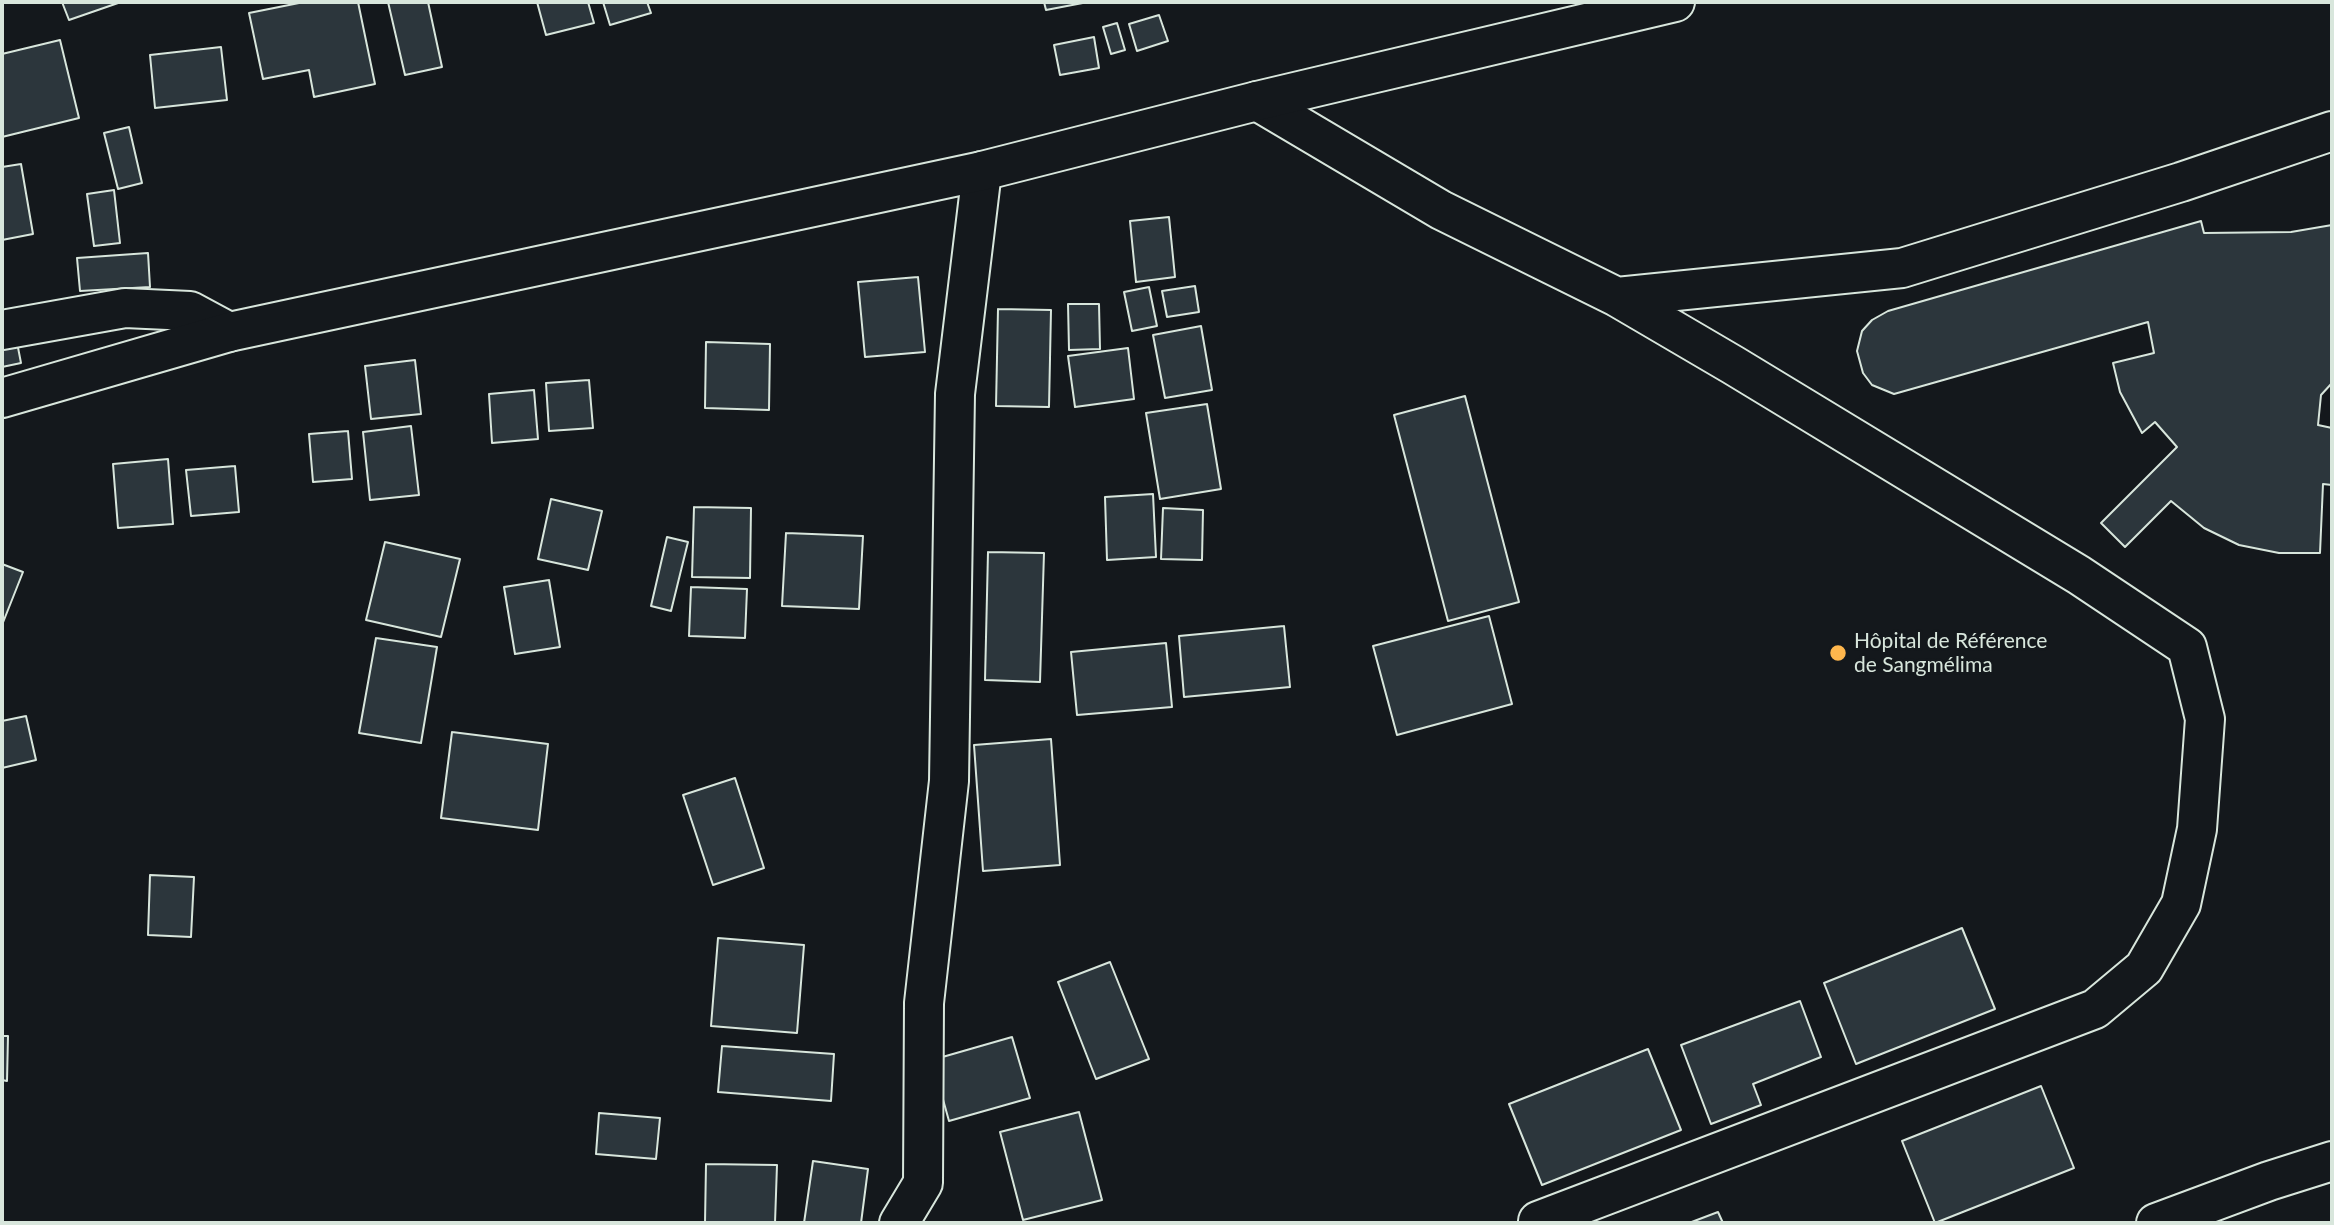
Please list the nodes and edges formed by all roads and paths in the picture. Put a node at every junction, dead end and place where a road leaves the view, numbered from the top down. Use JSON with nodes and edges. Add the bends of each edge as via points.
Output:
{"nodes":[{"id":1,"x":1675,"y":2,"type":"edge"},
{"id":2,"x":1257,"y":101,"type":"junction"},
{"id":3,"x":2332,"y":131,"type":"edge"},
{"id":4,"x":982,"y":171,"type":"junction"},
{"id":5,"x":1617,"y":298,"type":"junction"},
{"id":6,"x":2,"y":330,"type":"edge"},
{"id":7,"x":229,"y":332,"type":"junction"},
{"id":8,"x":2,"y":398,"type":"edge"},
{"id":9,"x":2332,"y":1161,"type":"edge"},
{"id":10,"x":1538,"y":1221,"type":"dead end"},
{"id":11,"x":899,"y":1223,"type":"edge"},
{"id":12,"x":2158,"y":1223,"type":"edge"}],
"edges":[{"from":1,"to":2,"type":"main road"},
{"from":2,"to":4,"type":"main road"},
{"from":2,"to":5,"type":"main road","via":[[1441,210]]},
{"from":3,"to":5,"type":"main road","via":[[1902,268]]},
{"from":4,"to":7,"type":"main road"},
{"from":4,"to":11,"type":"main road","via":[[955,394],[948,781],[924,1003],[923,1183]]},
{"from":5,"to":10,"type":"main road","via":[[1936,487],[2188,647],[2205,719],[2197,829],[2181,904],[2144,968],[2095,1009]]},
{"from":6,"to":7,"type":"main road","via":[[125,308],[190,311]]},
{"from":7,"to":8,"type":"main road"},
{"from":9,"to":12,"type":"main road"}]}
